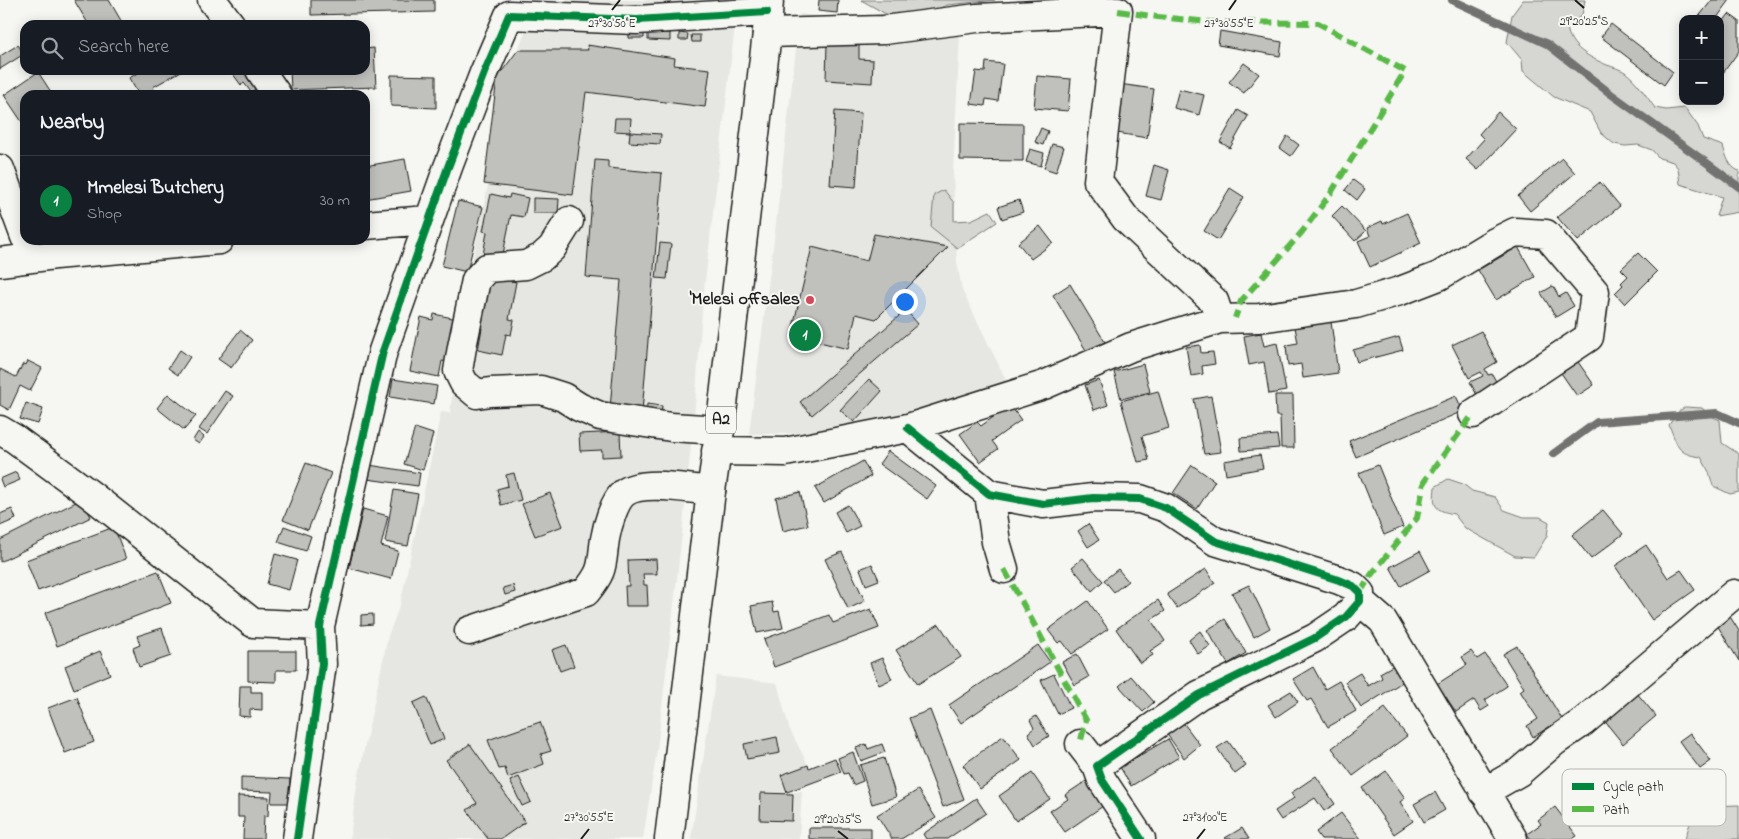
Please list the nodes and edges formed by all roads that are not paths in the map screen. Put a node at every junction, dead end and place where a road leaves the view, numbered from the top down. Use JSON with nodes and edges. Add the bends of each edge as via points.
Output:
{"nodes":[{"id":1,"x":212,"y":0,"type":"edge"},
{"id":2,"x":510,"y":8,"type":"edge"},
{"id":3,"x":768,"y":15,"type":"edge"},
{"id":4,"x":227,"y":20,"type":"edge"},
{"id":5,"x":263,"y":75,"type":"edge"},
{"id":6,"x":274,"y":90,"type":"edge"},
{"id":7,"x":0,"y":169,"type":"edge"},
{"id":8,"x":428,"y":220,"type":"junction"},
{"id":9,"x":569,"y":221,"type":"dead end"},
{"id":10,"x":20,"y":223,"type":"edge"},
{"id":11,"x":370,"y":225,"type":"edge"},
{"id":12,"x":28,"y":245,"type":"edge"},
{"id":13,"x":0,"y":262,"type":"edge"},
{"id":14,"x":1220,"y":319,"type":"junction"},
{"id":15,"x":1473,"y":414,"type":"dead end"},
{"id":16,"x":908,"y":428,"type":"junction"},
{"id":17,"x":0,"y":430,"type":"edge"},
{"id":18,"x":718,"y":441,"type":"junction"},
{"id":19,"x":711,"y":491,"type":"junction"},
{"id":20,"x":989,"y":494,"type":"junction"},
{"id":21,"x":1004,"y":569,"type":"dead end"},
{"id":22,"x":1734,"y":594,"type":"dead end"},
{"id":23,"x":1360,"y":601,"type":"junction"},
{"id":24,"x":320,"y":626,"type":"junction"},
{"id":25,"x":469,"y":630,"type":"dead end"},
{"id":26,"x":1080,"y":744,"type":"dead end"},
{"id":27,"x":1097,"y":766,"type":"junction"},
{"id":28,"x":1484,"y":792,"type":"junction"},
{"id":29,"x":297,"y":839,"type":"edge"},
{"id":30,"x":668,"y":839,"type":"edge"},
{"id":31,"x":1141,"y":839,"type":"edge"},
{"id":32,"x":1513,"y":839,"type":"edge"}],
"edges":[{"from":1,"to":4,"type":"street"},
{"from":2,"to":3,"type":"street","via":[[637,20]]},
{"from":2,"to":8,"type":"street"},
{"from":3,"to":14,"type":"street","via":[[884,30],[977,18],[1118,11],[1098,181],[1126,219],[1214,301]]},
{"from":3,"to":18,"type":"street","number":"A2"},
{"from":5,"to":6,"type":"street"},
{"from":7,"to":10,"type":"street"},
{"from":8,"to":11,"type":"street"},
{"from":8,"to":24,"type":"street","via":[[383,351]]},
{"from":9,"to":18,"type":"street","via":[[552,248],[542,257],[526,265],[487,268],[476,280],[458,371],[464,383],[477,394],[542,390],[600,416],[671,427]]},
{"from":12,"to":13,"type":"street"},
{"from":14,"to":15,"type":"street","via":[[1259,318],[1356,304],[1439,276],[1515,232],[1546,234],[1595,292],[1589,337]]},
{"from":14,"to":16,"type":"street","via":[[1131,346],[1044,385]]},
{"from":16,"to":18,"type":"street","via":[[785,452]]},
{"from":16,"to":20,"type":"street"},
{"from":17,"to":24,"type":"street","via":[[92,496],[253,623]]},
{"from":18,"to":19,"type":"street","number":"A2"},
{"from":19,"to":25,"type":"street","via":[[640,486],[624,493],[615,506],[605,538],[598,578],[586,592]]},
{"from":19,"to":30,"type":"street","number":"A2"},
{"from":20,"to":21,"type":"street","via":[[996,542]]},
{"from":20,"to":23,"type":"street","via":[[1043,504],[1093,498],[1140,499],[1166,508],[1215,541],[1353,586],[1360,593]]},
{"from":22,"to":28,"type":"street","via":[[1519,772]]},
{"from":23,"to":27,"type":"street","via":[[1346,618],[1315,638],[1198,696]]},
{"from":23,"to":28,"type":"street","via":[[1383,622]]},
{"from":24,"to":29,"type":"street","via":[[322,664]]},
{"from":26,"to":27,"type":"street"},
{"from":27,"to":31,"type":"street","via":[[1102,780]]},
{"from":28,"to":32,"type":"street"}]}
